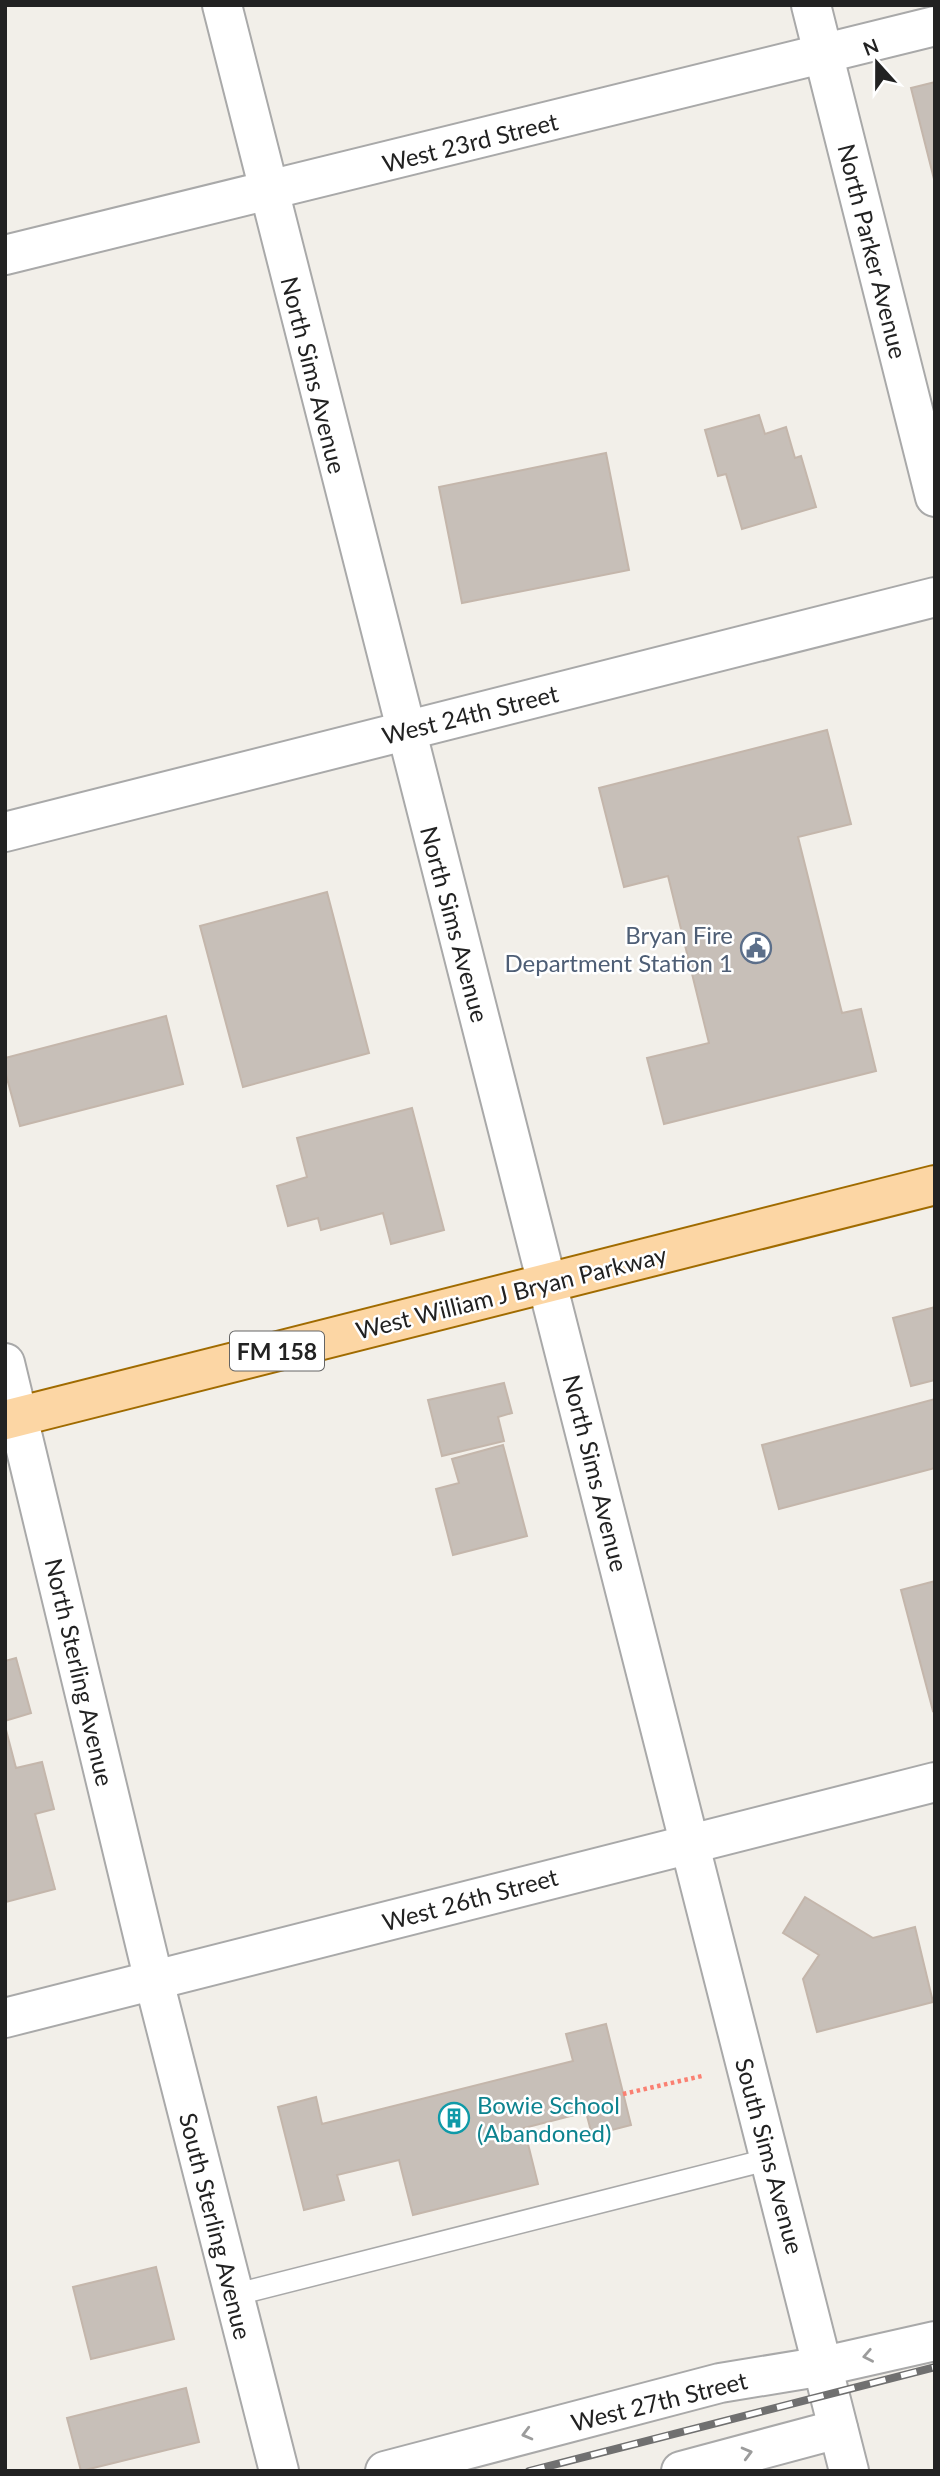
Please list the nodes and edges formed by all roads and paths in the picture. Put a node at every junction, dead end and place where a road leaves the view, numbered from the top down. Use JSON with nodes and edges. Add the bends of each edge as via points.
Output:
{"nodes":[{"id":1,"x":222,"y":5,"type":"edge"},
{"id":2,"x":811,"y":5,"type":"edge"},
{"id":3,"x":935,"y":26,"type":"edge"},
{"id":4,"x":823,"y":53,"type":"junction"},
{"id":5,"x":268,"y":193,"type":"junction"},
{"id":6,"x":5,"y":256,"type":"edge"},
{"id":7,"x":935,"y":497,"type":"edge"},
{"id":8,"x":935,"y":597,"type":"edge"},
{"id":9,"x":404,"y":731,"type":"junction"},
{"id":10,"x":5,"y":832,"type":"edge"},
{"id":11,"x":935,"y":1185,"type":"edge"},
{"id":12,"x":549,"y":1282,"type":"junction"},
{"id":13,"x":5,"y":1363,"type":"edge"},
{"id":14,"x":12,"y":1418,"type":"edge"},
{"id":15,"x":935,"y":1782,"type":"edge"},
{"id":16,"x":688,"y":1843,"type":"junction"},
{"id":17,"x":154,"y":1981,"type":"junction"},
{"id":18,"x":5,"y":2018,"type":"edge"},
{"id":19,"x":702,"y":2077,"type":"dead end"},
{"id":20,"x":623,"y":2094,"type":"dead end"},
{"id":21,"x":770,"y":2159,"type":"junction"},
{"id":22,"x":234,"y":2295,"type":"junction"},
{"id":23,"x":935,"y":2341,"type":"edge"},
{"id":24,"x":824,"y":2366,"type":"junction"},
{"id":25,"x":838,"y":2429,"type":"junction"},
{"id":26,"x":279,"y":2471,"type":"edge"},
{"id":27,"x":385,"y":2471,"type":"edge"},
{"id":28,"x":681,"y":2471,"type":"edge"},
{"id":29,"x":849,"y":2471,"type":"edge"}],
"edges":[{"from":1,"to":5,"type":"street","name":"North Sims Avenue"},
{"from":2,"to":4,"type":"street","name":"North Parker Avenue"},
{"from":3,"to":4,"type":"street","name":"West 23rd Street"},
{"from":4,"to":5,"type":"street","name":"West 23rd Street"},
{"from":4,"to":7,"type":"street","name":"North Parker Avenue"},
{"from":5,"to":6,"type":"street","name":"West 23rd Street"},
{"from":5,"to":9,"type":"street","name":"North Sims Avenue"},
{"from":8,"to":9,"type":"street","name":"West 24th Street"},
{"from":9,"to":10,"type":"street","name":"West 24th Street"},
{"from":9,"to":12,"type":"street","name":"North Sims Avenue"},
{"from":11,"to":12,"type":"main road","name":"West William J Bryan Parkway","number":"FM 158"},
{"from":12,"to":14,"type":"main road","name":"West William J Bryan Parkway","number":"FM 158"},
{"from":12,"to":16,"type":"street","name":"North Sims Avenue"},
{"from":13,"to":14,"type":"street","name":"North Sterling Avenue"},
{"from":14,"to":17,"type":"street","name":"North Sterling Avenue"},
{"from":15,"to":16,"type":"street","name":"West 26th Street"},
{"from":16,"to":17,"type":"street","name":"West 26th Street"},
{"from":16,"to":21,"type":"street","name":"South Sims Avenue"},
{"from":17,"to":18,"type":"street","name":"West 26th Street"},
{"from":17,"to":22,"type":"street","name":"South Sterling Avenue"},
{"from":19,"to":20,"type":"path"},
{"from":21,"to":22,"type":"lane"},
{"from":21,"to":24,"type":"street","name":"South Sims Avenue"},
{"from":22,"to":26,"type":"street","name":"South Sterling Avenue"},
{"from":23,"to":24,"type":"street","name":"West 27th Street","one_way":true},
{"from":24,"to":25,"type":"street","name":"South Sims Avenue"},
{"from":24,"to":27,"type":"street","name":"West 27th Street","one_way":true,"via":[[720,2384]]},
{"from":28,"to":25,"type":"street","one_way":true},
{"from":25,"to":29,"type":"street","name":"South Sims Avenue"}]}
